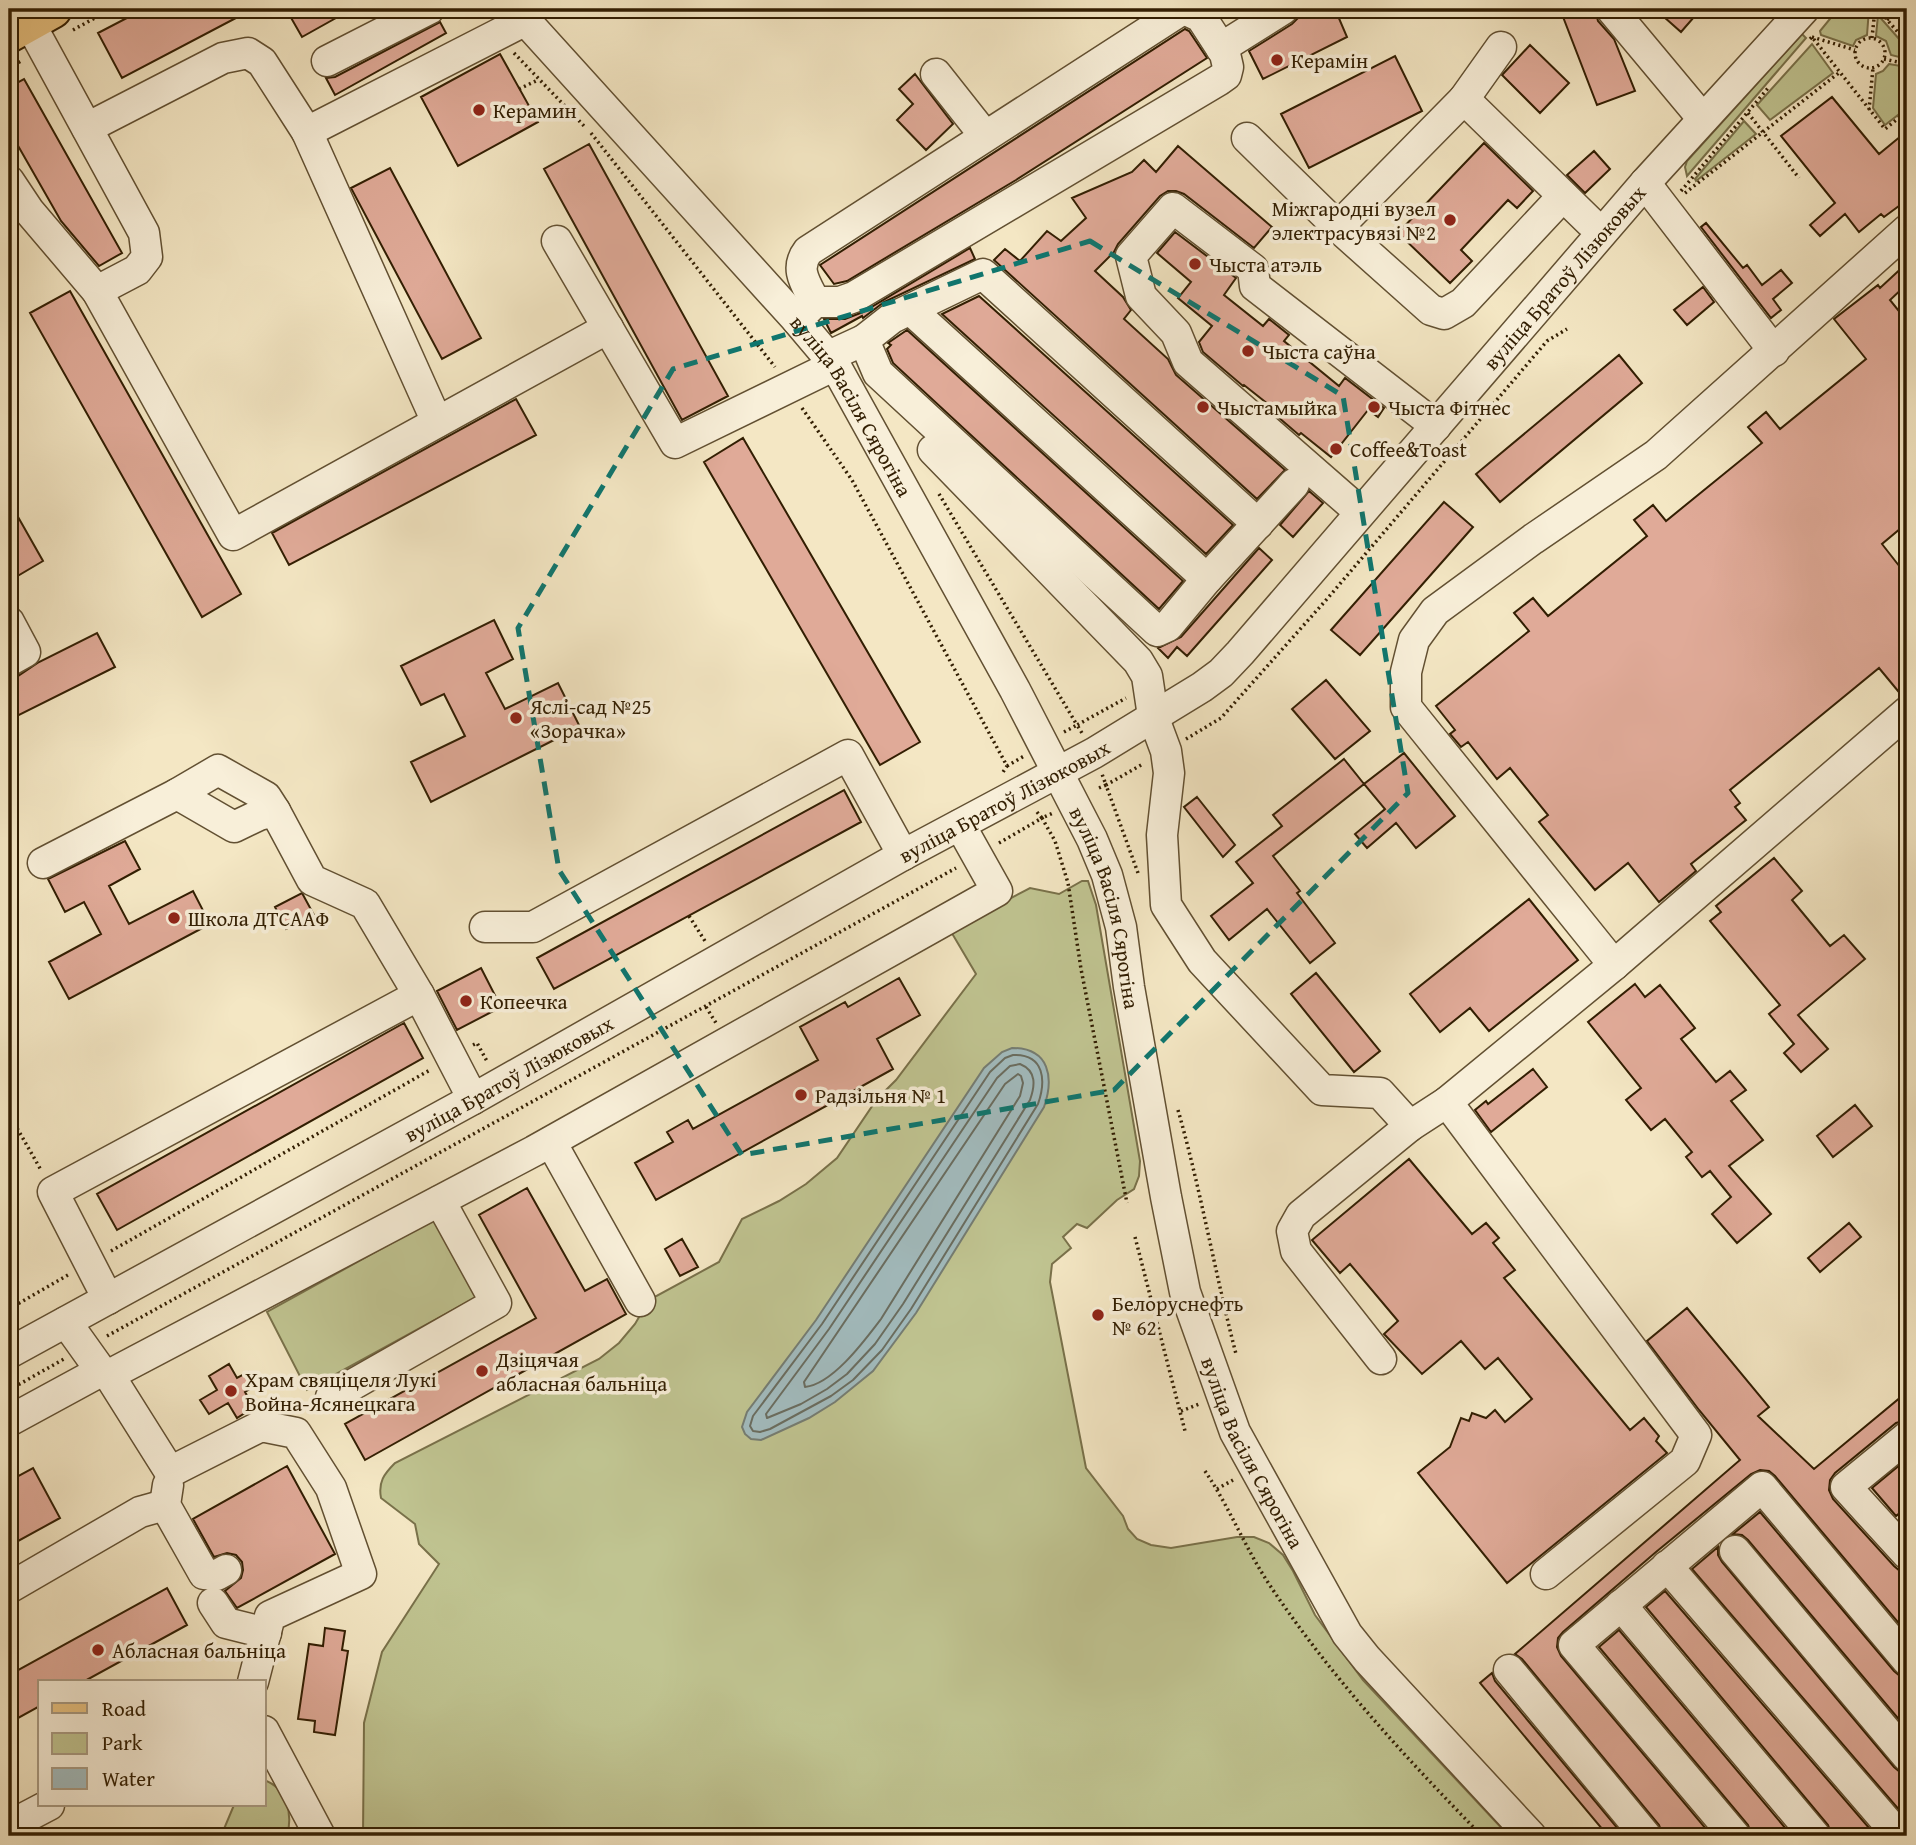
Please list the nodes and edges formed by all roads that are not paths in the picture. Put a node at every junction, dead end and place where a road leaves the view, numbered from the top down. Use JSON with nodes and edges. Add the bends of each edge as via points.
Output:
{"nodes":[{"id":1,"x":429,"y":9,"type":"edge"},
{"id":2,"x":1183,"y":9,"type":"edge"},
{"id":3,"x":1283,"y":9,"type":"edge"},
{"id":4,"x":1614,"y":9,"type":"edge"},
{"id":5,"x":521,"y":15,"type":"edge"},
{"id":6,"x":30,"y":21,"type":"edge"},
{"id":7,"x":1808,"y":23,"type":"edge"},
{"id":8,"x":1500,"y":47,"type":"dead end"},
{"id":9,"x":1221,"y":48,"type":"junction"},
{"id":10,"x":327,"y":61,"type":"dead end"},
{"id":11,"x":936,"y":74,"type":"dead end"},
{"id":12,"x":1464,"y":99,"type":"junction"},
{"id":13,"x":1703,"y":119,"type":"junction"},
{"id":14,"x":87,"y":128,"type":"junction"},
{"id":15,"x":307,"y":132,"type":"junction"},
{"id":16,"x":985,"y":136,"type":"junction"},
{"id":17,"x":1247,"y":138,"type":"dead end"},
{"id":18,"x":9,"y":181,"type":"edge"},
{"id":19,"x":1644,"y":183,"type":"junction"},
{"id":20,"x":1563,"y":196,"type":"junction"},
{"id":21,"x":19,"y":217,"type":"edge"},
{"id":22,"x":1590,"y":222,"type":"dead end"},
{"id":23,"x":1338,"y":227,"type":"junction"},
{"id":24,"x":1907,"y":230,"type":"edge"},
{"id":25,"x":557,"y":240,"type":"dead end"},
{"id":26,"x":97,"y":291,"type":"junction"},
{"id":27,"x":911,"y":310,"type":"junction"},
{"id":28,"x":806,"y":311,"type":"junction"},
{"id":29,"x":608,"y":328,"type":"junction"},
{"id":30,"x":864,"y":340,"type":"junction"},
{"id":31,"x":1774,"y":351,"type":"junction"},
{"id":32,"x":831,"y":361,"type":"junction"},
{"id":33,"x":437,"y":422,"type":"junction"},
{"id":34,"x":1436,"y":426,"type":"junction"},
{"id":35,"x":933,"y":450,"type":"dead end"},
{"id":36,"x":1294,"y":484,"type":"dead end"},
{"id":37,"x":1360,"y":512,"type":"junction"},
{"id":38,"x":1258,"y":524,"type":"junction"},
{"id":39,"x":1207,"y":579,"type":"junction"},
{"id":40,"x":9,"y":622,"type":"edge"},
{"id":41,"x":9,"y":661,"type":"edge"},
{"id":42,"x":1907,"y":712,"type":"edge"},
{"id":43,"x":1153,"y":716,"type":"junction"},
{"id":44,"x":1058,"y":773,"type":"junction"},
{"id":45,"x":177,"y":794,"type":"junction"},
{"id":46,"x":275,"y":811,"type":"junction"},
{"id":47,"x":960,"y":825,"type":"junction"},
{"id":48,"x":903,"y":855,"type":"junction"},
{"id":49,"x":43,"y":863,"type":"dead end"},
{"id":50,"x":485,"y":928,"type":"dead end"},
{"id":51,"x":1614,"y":965,"type":"junction"},
{"id":52,"x":419,"y":995,"type":"junction"},
{"id":53,"x":473,"y":1099,"type":"junction"},
{"id":54,"x":1447,"y":1102,"type":"junction"},
{"id":55,"x":1410,"y":1126,"type":"junction"},
{"id":56,"x":551,"y":1142,"type":"junction"},
{"id":57,"x":440,"y":1201,"type":"junction"},
{"id":58,"x":108,"y":1299,"type":"junction"},
{"id":59,"x":640,"y":1301,"type":"dead end"},
{"id":60,"x":66,"y":1322,"type":"junction"},
{"id":61,"x":9,"y":1353,"type":"edge"},
{"id":62,"x":1381,"y":1359,"type":"dead end"},
{"id":63,"x":98,"y":1365,"type":"junction"},
{"id":64,"x":331,"y":1397,"type":"dead end"},
{"id":65,"x":9,"y":1421,"type":"edge"},
{"id":66,"x":1907,"y":1437,"type":"edge"},
{"id":67,"x":170,"y":1472,"type":"junction"},
{"id":68,"x":165,"y":1505,"type":"junction"},
{"id":69,"x":1903,"y":1541,"type":"edge"},
{"id":70,"x":1735,"y":1551,"type":"dead end"},
{"id":71,"x":1667,"y":1566,"type":"junction"},
{"id":72,"x":226,"y":1570,"type":"dead end"},
{"id":73,"x":1546,"y":1574,"type":"dead end"},
{"id":74,"x":9,"y":1588,"type":"edge"},
{"id":75,"x":213,"y":1602,"type":"dead end"},
{"id":76,"x":1622,"y":1605,"type":"junction"},
{"id":77,"x":266,"y":1633,"type":"junction"},
{"id":78,"x":1907,"y":1660,"type":"edge"},
{"id":79,"x":1509,"y":1670,"type":"dead end"},
{"id":80,"x":254,"y":1680,"type":"edge"},
{"id":81,"x":266,"y":1735,"type":"edge"},
{"id":82,"x":1907,"y":1756,"type":"edge"},
{"id":83,"x":46,"y":1806,"type":"edge"},
{"id":84,"x":9,"y":1826,"type":"edge"},
{"id":85,"x":320,"y":1836,"type":"edge"},
{"id":86,"x":1531,"y":1836,"type":"edge"},
{"id":87,"x":1646,"y":1836,"type":"edge"},
{"id":88,"x":1735,"y":1836,"type":"edge"},
{"id":89,"x":1815,"y":1836,"type":"edge"},
{"id":90,"x":1899,"y":1836,"type":"edge"}],
"edges":[{"from":1,"to":10,"type":"street"},
{"from":2,"to":9,"type":"street","via":[[1201,17]]},
{"from":2,"to":16,"type":"street"},
{"from":3,"to":9,"type":"street"},
{"from":4,"to":13,"type":"street"},
{"from":5,"to":15,"type":"street","via":[[499,35]]},
{"from":5,"to":28,"type":"street","name":"вуліца Васіля Сярогіна"},
{"from":6,"to":14,"type":"street"},
{"from":7,"to":13,"type":"street","name":"вуліца Братоў Лізюковых"},
{"from":8,"to":12,"type":"street"},
{"from":9,"to":28,"type":"street","via":[[1228,67],[1219,80],[854,297]]},
{"from":11,"to":16,"type":"street"},
{"from":12,"to":20,"type":"street"},
{"from":12,"to":23,"type":"street"},
{"from":13,"to":19,"type":"street","name":"вуліца Братоў Лізюковых"},
{"from":14,"to":15,"type":"street","via":[[223,58],[248,53],[262,62]]},
{"from":14,"to":26,"type":"street","via":[[144,233],[147,257],[137,270]]},
{"from":15,"to":33,"type":"street"},
{"from":16,"to":28,"type":"street","via":[[808,251],[800,272]]},
{"from":17,"to":23,"type":"street"},
{"from":18,"to":21,"type":"street"},
{"from":19,"to":31,"type":"street"},
{"from":19,"to":34,"type":"street","name":"вуліца Братоў Лізюковых"},
{"from":20,"to":22,"type":"street"},
{"from":20,"to":23,"type":"street","via":[[1463,303],[1444,314],[1431,310]]},
{"from":21,"to":26,"type":"street"},
{"from":24,"to":31,"type":"street"},
{"from":25,"to":29,"type":"street"},
{"from":26,"to":33,"type":"street","via":[[233,535]]},
{"from":27,"to":30,"type":"street"},
{"from":27,"to":38,"type":"street","via":[[983,274]]},
{"from":27,"to":39,"type":"street"},
{"from":28,"to":32,"type":"street","name":"вуліца Васіля Сярогіна"},
{"from":29,"to":32,"type":"street","via":[[675,443],[789,388]]},
{"from":29,"to":33,"type":"street"},
{"from":30,"to":32,"type":"street"},
{"from":30,"to":39,"type":"street","via":[[878,373],[1157,631],[1168,626]]},
{"from":31,"to":51,"type":"street","via":[[1656,455],[1435,611],[1414,640],[1406,672],[1406,707]]},
{"from":32,"to":44,"type":"street","name":"вуліца Васіля Сярогіна"},
{"from":34,"to":37,"type":"street","name":"вуліца Братоў Лізюковых"},
{"from":34,"to":37,"type":"street","via":[[1255,286],[1252,269],[1173,208],[1131,256],[1141,296],[1176,333],[1188,362]]},
{"from":35,"to":43,"type":"street","via":[[1138,661],[1147,676]]},
{"from":36,"to":38,"type":"street"},
{"from":37,"to":43,"type":"street","name":"вуліца Братоў Лізюковых","via":[[1221,673]]},
{"from":38,"to":39,"type":"street"},
{"from":40,"to":41,"type":"street","via":[[25,652]]},
{"from":42,"to":51,"type":"street"},
{"from":43,"to":44,"type":"street","name":"вуліца Братоў Лізюковых"},
{"from":43,"to":55,"type":"street","via":[[1169,773],[1162,835],[1166,905],[1202,961],[1322,1090],[1380,1093]]},
{"from":44,"to":47,"type":"street","name":"вуліца Братоў Лізюковых"},
{"from":44,"to":86,"type":"street","name":"вуліца Васіля Сярогіна","via":[[1093,839],[1121,927],[1185,1292],[1235,1432],[1347,1634]]},
{"from":45,"to":46,"type":"street","via":[[234,827]]},
{"from":45,"to":46,"type":"street","via":[[218,770],[266,797]]},
{"from":45,"to":49,"type":"street"},
{"from":46,"to":52,"type":"street","via":[[312,880],[365,904]]},
{"from":47,"to":48,"type":"street","name":"вуліца Братоў Лізюковых"},
{"from":47,"to":56,"type":"street","via":[[997,891]]},
{"from":48,"to":50,"type":"street","via":[[848,755],[533,928]]},
{"from":48,"to":53,"type":"street","name":"вуліца Братоў Лізюковых"},
{"from":51,"to":54,"type":"street"},
{"from":52,"to":53,"type":"street"},
{"from":52,"to":58,"type":"street","via":[[53,1192]]},
{"from":53,"to":58,"type":"street","name":"вуліца Братоў Лізюковых"},
{"from":54,"to":55,"type":"street"},
{"from":54,"to":73,"type":"street","via":[[1696,1435],[1685,1461]]},
{"from":55,"to":62,"type":"street","via":[[1301,1215],[1292,1231],[1296,1251]]},
{"from":56,"to":57,"type":"street"},
{"from":56,"to":59,"type":"street"},
{"from":57,"to":63,"type":"street"},
{"from":57,"to":64,"type":"street","via":[[496,1303]]},
{"from":58,"to":60,"type":"street","name":"вуліца Братоў Лізюковых"},
{"from":60,"to":61,"type":"street","name":"вуліца Братоў Лізюковых"},
{"from":60,"to":63,"type":"street"},
{"from":63,"to":65,"type":"street"},
{"from":63,"to":67,"type":"street"},
{"from":66,"to":69,"type":"street","via":[[1846,1487]]},
{"from":67,"to":68,"type":"street"},
{"from":67,"to":77,"type":"street","via":[[261,1426],[296,1433],[331,1488],[361,1574],[270,1616]]},
{"from":68,"to":72,"type":"street","via":[[205,1574]]},
{"from":68,"to":74,"type":"street","via":[[140,1512]]},
{"from":70,"to":82,"type":"street"},
{"from":71,"to":76,"type":"street"},
{"from":71,"to":78,"type":"street","via":[[1762,1487]]},
{"from":71,"to":90,"type":"street"},
{"from":75,"to":77,"type":"street","via":[[226,1623]]},
{"from":76,"to":88,"type":"street","via":[[1574,1645]]},
{"from":76,"to":89,"type":"street"},
{"from":77,"to":80,"type":"street"},
{"from":79,"to":87,"type":"street"},
{"from":81,"to":85,"type":"street"},
{"from":83,"to":84,"type":"street"}]}
